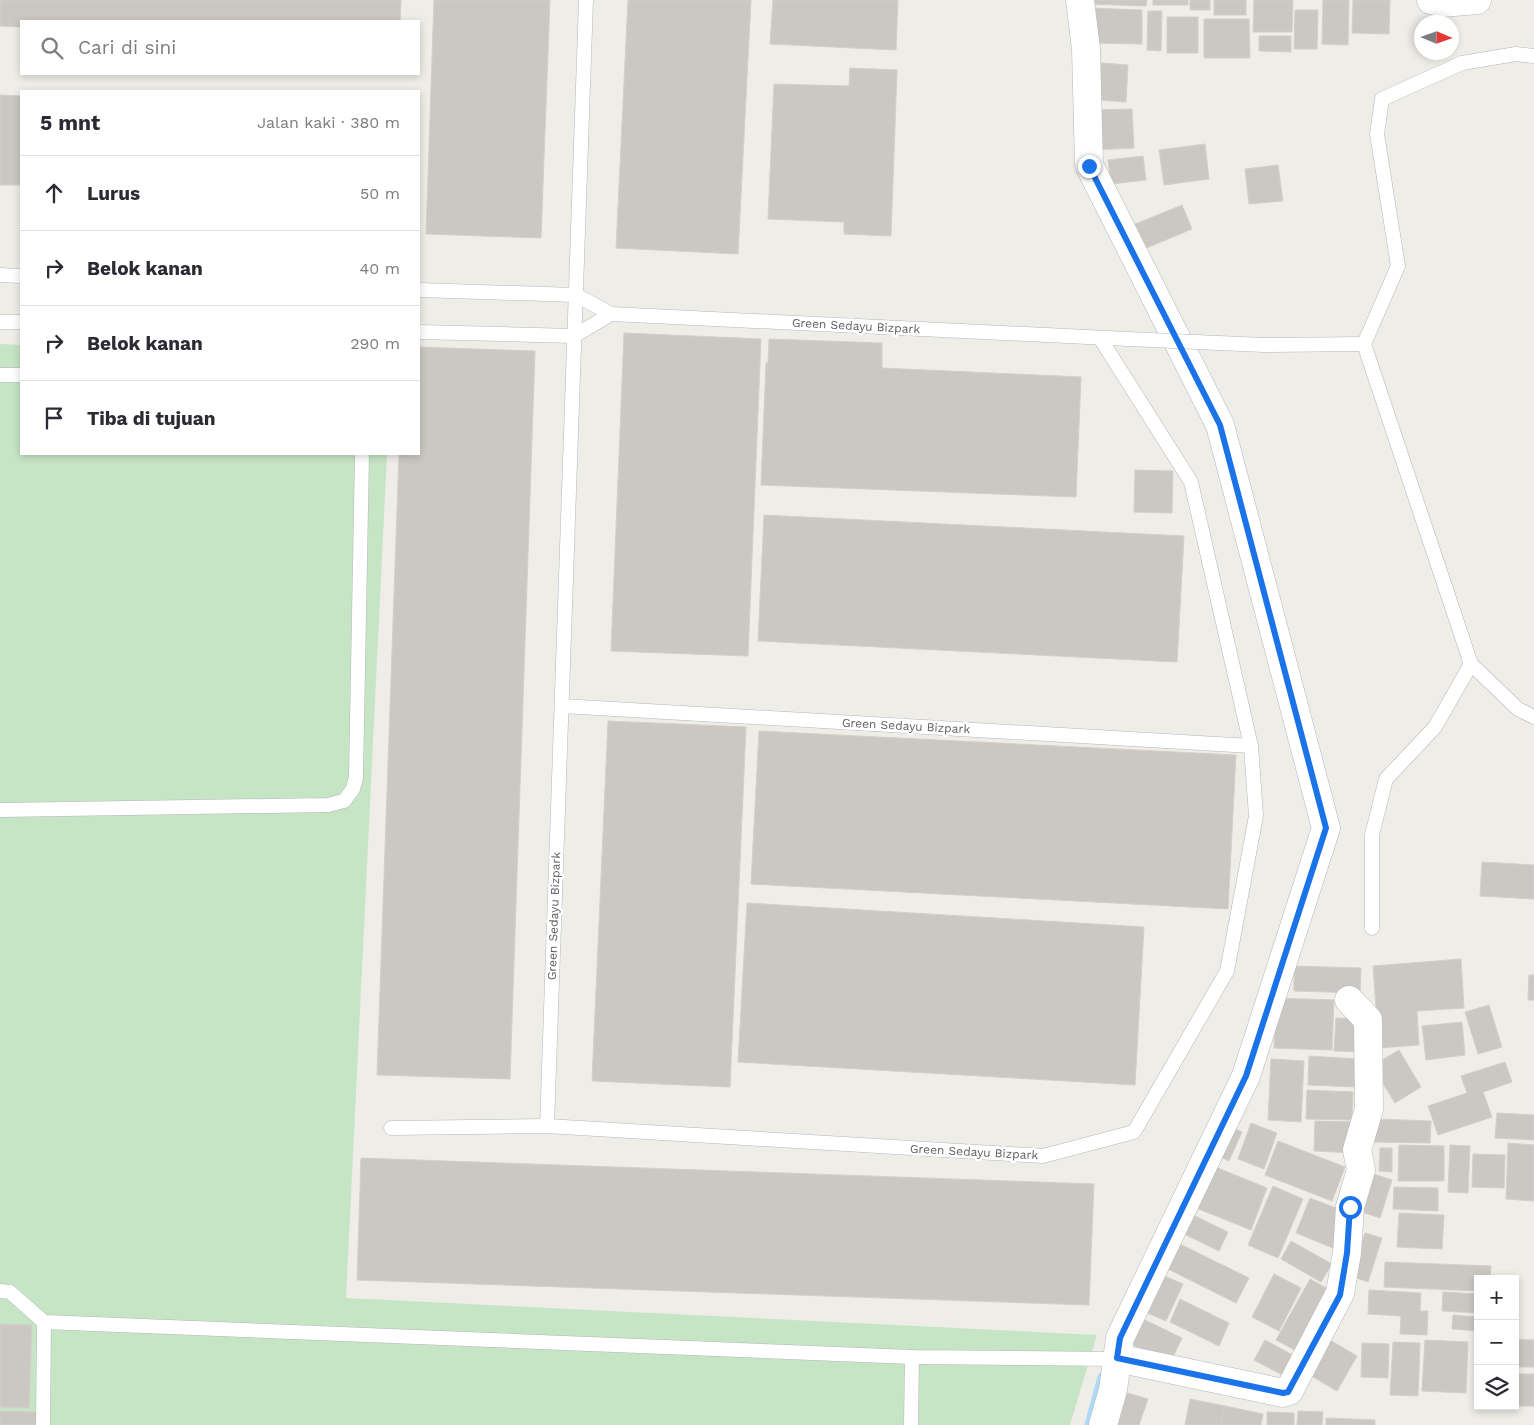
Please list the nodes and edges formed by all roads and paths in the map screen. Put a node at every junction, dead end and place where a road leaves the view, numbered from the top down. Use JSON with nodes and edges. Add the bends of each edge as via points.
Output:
{"nodes":[{"id":1,"x":586,"y":0,"type":"edge"},
{"id":2,"x":1080,"y":0,"type":"edge"},
{"id":3,"x":1431,"y":0,"type":"edge"},
{"id":4,"x":1477,"y":0,"type":"edge"},
{"id":5,"x":1534,"y":56,"type":"edge"},
{"id":6,"x":0,"y":275,"type":"edge"},
{"id":7,"x":20,"y":276,"type":"edge"},
{"id":8,"x":420,"y":290,"type":"edge"},
{"id":9,"x":576,"y":295,"type":"junction"},
{"id":10,"x":611,"y":314,"type":"junction"},
{"id":11,"x":0,"y":322,"type":"edge"},
{"id":12,"x":20,"y":322,"type":"edge"},
{"id":13,"x":420,"y":332,"type":"edge"},
{"id":14,"x":574,"y":336,"type":"junction"},
{"id":15,"x":1100,"y":338,"type":"junction"},
{"id":16,"x":1364,"y":344,"type":"junction"},
{"id":17,"x":0,"y":375,"type":"edge"},
{"id":18,"x":20,"y":375,"type":"edge"},
{"id":19,"x":362,"y":455,"type":"edge"},
{"id":20,"x":1471,"y":664,"type":"junction"},
{"id":21,"x":562,"y":706,"type":"junction"},
{"id":22,"x":1534,"y":717,"type":"edge"},
{"id":23,"x":1251,"y":746,"type":"junction"},
{"id":24,"x":0,"y":810,"type":"edge"},
{"id":25,"x":1372,"y":928,"type":"dead end"},
{"id":26,"x":1349,"y":1000,"type":"dead end"},
{"id":27,"x":547,"y":1126,"type":"junction"},
{"id":28,"x":391,"y":1128,"type":"dead end"},
{"id":29,"x":0,"y":1291,"type":"edge"},
{"id":30,"x":44,"y":1322,"type":"junction"},
{"id":31,"x":912,"y":1357,"type":"junction"},
{"id":32,"x":1115,"y":1359,"type":"junction"},
{"id":33,"x":43,"y":1425,"type":"edge"},
{"id":34,"x":911,"y":1425,"type":"edge"},
{"id":35,"x":1103,"y":1425,"type":"edge"}],
"edges":[{"from":1,"to":9,"type":"lane","name":"Green Sedayu Bizpark"},
{"from":2,"to":32,"type":"street","via":[[1086,49],[1089,166],[1220,425],[1326,828],[1246,1076],[1120,1338]]},
{"from":3,"to":4,"type":"street","via":[[1442,4]]},
{"from":5,"to":16,"type":"lane","via":[[1516,54],[1462,63],[1382,99],[1377,134],[1398,266]]},
{"from":6,"to":7,"type":"lane"},
{"from":8,"to":9,"type":"lane","name":"Green Sedayu Bizpark"},
{"from":9,"to":10,"type":"lane","name":"Green Sedayu Bizpark"},
{"from":9,"to":14,"type":"lane","name":"Green Sedayu Bizpark"},
{"from":10,"to":14,"type":"lane"},
{"from":10,"to":15,"type":"lane","name":"Green Sedayu Bizpark"},
{"from":11,"to":12,"type":"lane"},
{"from":13,"to":14,"type":"lane"},
{"from":14,"to":21,"type":"lane","name":"Green Sedayu Bizpark"},
{"from":15,"to":16,"type":"lane","name":"Green Sedayu Bizpark","bridge":true,"via":[[1264,345]]},
{"from":15,"to":23,"type":"lane","name":"Green Sedayu Bizpark","via":[[1191,482]]},
{"from":16,"to":20,"type":"lane"},
{"from":17,"to":18,"type":"lane"},
{"from":19,"to":24,"type":"lane","via":[[356,776],[353,789],[344,801],[328,805]]},
{"from":20,"to":22,"type":"lane","via":[[1518,709]]},
{"from":20,"to":25,"type":"lane","via":[[1435,727],[1386,779],[1372,835]]},
{"from":21,"to":23,"type":"lane","name":"Green Sedayu Bizpark"},
{"from":21,"to":27,"type":"lane","name":"Green Sedayu Bizpark"},
{"from":23,"to":27,"type":"lane","name":"Green Sedayu Bizpark","via":[[1256,816],[1227,971],[1134,1132],[1043,1156]]},
{"from":26,"to":32,"type":"street","via":[[1368,1020],[1369,1109],[1357,1150],[1361,1170],[1350,1207],[1340,1295],[1289,1391],[1283,1393]]},
{"from":27,"to":28,"type":"lane","name":"Green Sedayu Bizpark"},
{"from":29,"to":30,"type":"lane","via":[[10,1292]]},
{"from":30,"to":31,"type":"lane"},
{"from":30,"to":33,"type":"lane"},
{"from":31,"to":32,"type":"lane"},
{"from":31,"to":34,"type":"lane"},
{"from":32,"to":35,"type":"street","via":[[1113,1390]]}]}
